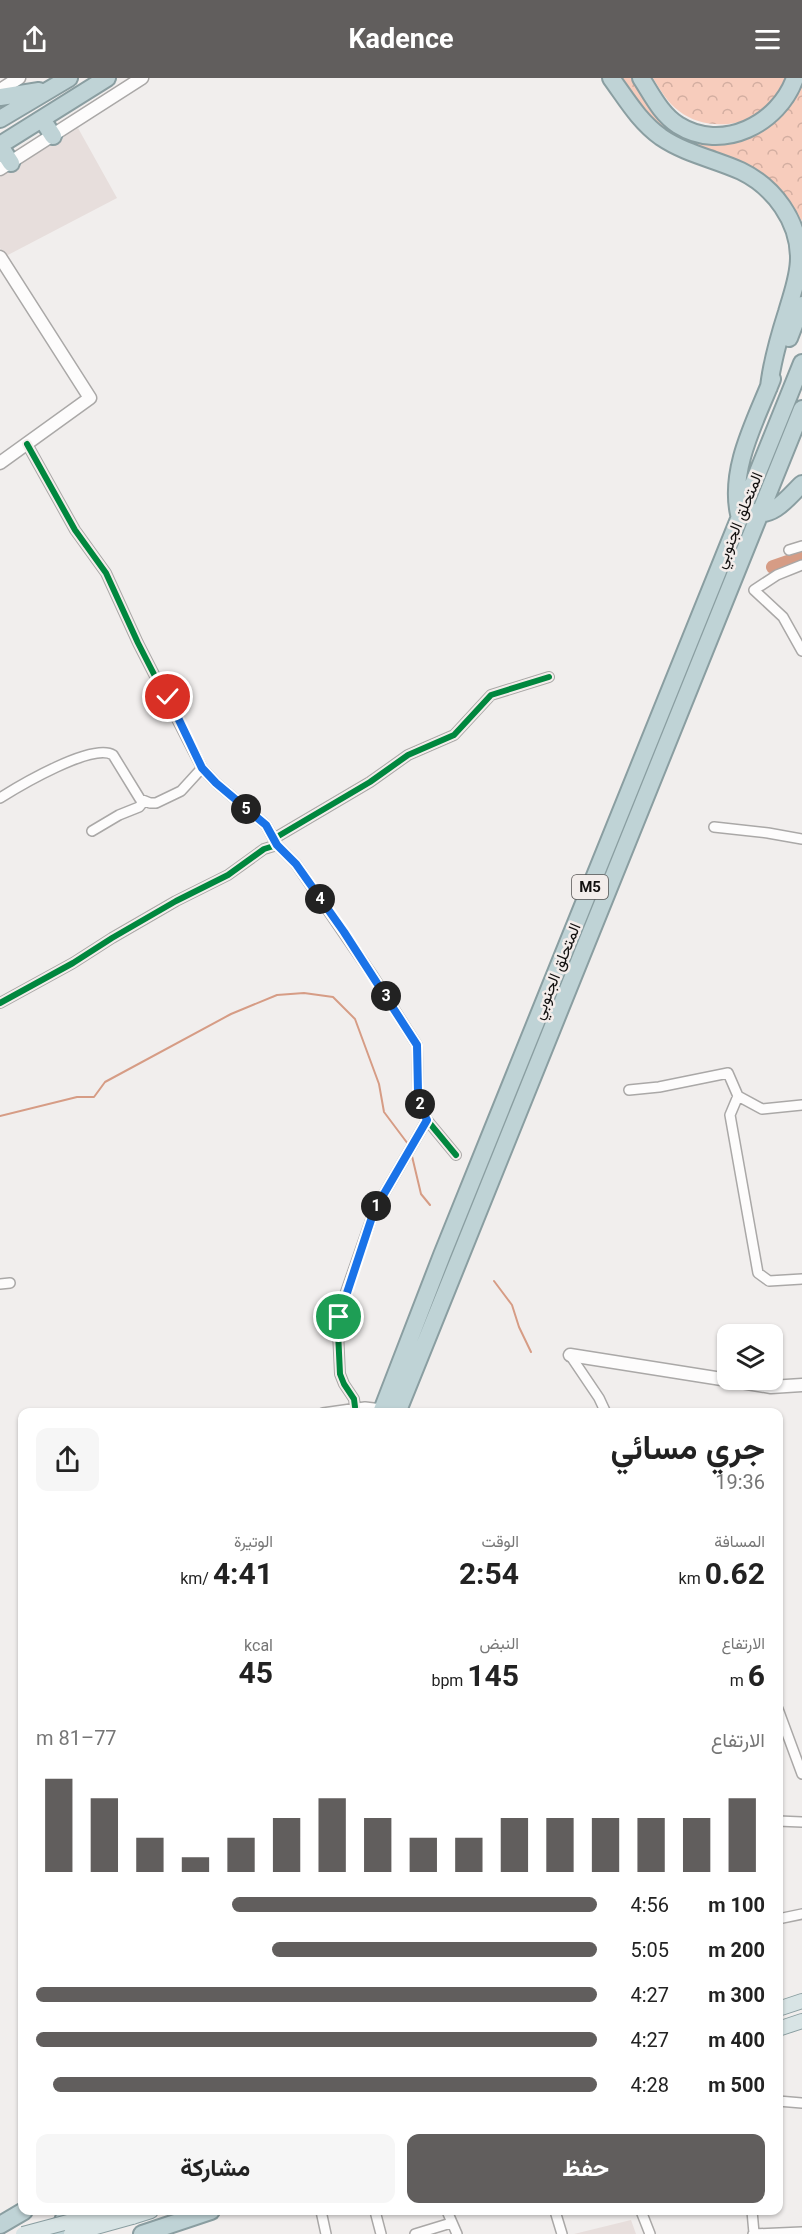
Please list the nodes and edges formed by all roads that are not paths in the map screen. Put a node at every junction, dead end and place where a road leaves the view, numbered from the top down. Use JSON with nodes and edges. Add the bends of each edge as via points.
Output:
{"nodes":[{"id":1,"x":19,"y":78,"type":"edge"},
{"id":2,"x":69,"y":78,"type":"edge"},
{"id":3,"x":107,"y":78,"type":"edge"},
{"id":4,"x":142,"y":78,"type":"edge"},
{"id":5,"x":611,"y":78,"type":"edge"},
{"id":6,"x":641,"y":78,"type":"edge"},
{"id":7,"x":795,"y":78,"type":"edge"},
{"id":8,"x":52,"y":89,"type":"junction"},
{"id":9,"x":0,"y":90,"type":"edge"},
{"id":10,"x":0,"y":97,"type":"edge"},
{"id":11,"x":0,"y":119,"type":"edge"},
{"id":12,"x":42,"y":119,"type":"junction"},
{"id":13,"x":53,"y":136,"type":"junction"},
{"id":14,"x":0,"y":146,"type":"edge"},
{"id":15,"x":5,"y":166,"type":"edge"},
{"id":16,"x":0,"y":257,"type":"edge"},
{"id":17,"x":802,"y":305,"type":"edge"},
{"id":18,"x":802,"y":363,"type":"edge"},
{"id":19,"x":769,"y":387,"type":"junction"},
{"id":20,"x":802,"y":409,"type":"edge"},
{"id":21,"x":27,"y":444,"type":"junction"},
{"id":22,"x":0,"y":463,"type":"edge"},
{"id":23,"x":800,"y":487,"type":"edge"},
{"id":24,"x":741,"y":512,"type":"junction"},
{"id":25,"x":759,"y":514,"type":"junction"},
{"id":26,"x":802,"y":546,"type":"edge"},
{"id":27,"x":789,"y":550,"type":"dead end"},
{"id":28,"x":802,"y":565,"type":"edge"},
{"id":29,"x":802,"y":651,"type":"edge"},
{"id":30,"x":549,"y":677,"type":"dead end"},
{"id":31,"x":202,"y":768,"type":"junction"},
{"id":32,"x":0,"y":798,"type":"edge"},
{"id":33,"x":144,"y":801,"type":"junction"},
{"id":34,"x":714,"y":827,"type":"dead end"},
{"id":35,"x":92,"y":831,"type":"dead end"},
{"id":36,"x":802,"y":839,"type":"edge"},
{"id":37,"x":276,"y":842,"type":"junction"},
{"id":38,"x":0,"y":1003,"type":"edge"},
{"id":39,"x":629,"y":1090,"type":"dead end"},
{"id":40,"x":738,"y":1096,"type":"junction"},
{"id":41,"x":802,"y":1105,"type":"edge"},
{"id":42,"x":427,"y":1120,"type":"junction"},
{"id":43,"x":456,"y":1155,"type":"dead end"},
{"id":44,"x":802,"y":1280,"type":"edge"},
{"id":45,"x":570,"y":1355,"type":"joint"},
{"id":46,"x":717,"y":1378,"type":"edge"},
{"id":47,"x":802,"y":1384,"type":"edge"},
{"id":48,"x":783,"y":1386,"type":"edge"},
{"id":49,"x":355,"y":1407,"type":"junction"},
{"id":50,"x":350,"y":1408,"type":"edge"},
{"id":51,"x":361,"y":1408,"type":"edge"},
{"id":52,"x":388,"y":1408,"type":"edge"},
{"id":53,"x":389,"y":1408,"type":"edge"},
{"id":54,"x":604,"y":1408,"type":"edge"},
{"id":55,"x":783,"y":1723,"type":"edge"},
{"id":56,"x":802,"y":1774,"type":"edge"},
{"id":57,"x":783,"y":1821,"type":"edge"},
{"id":58,"x":802,"y":1822,"type":"edge"},
{"id":59,"x":802,"y":1914,"type":"edge"},
{"id":60,"x":783,"y":1918,"type":"edge"},
{"id":61,"x":802,"y":2001,"type":"edge"},
{"id":62,"x":783,"y":2007,"type":"edge"},
{"id":63,"x":802,"y":2021,"type":"edge"},
{"id":64,"x":783,"y":2027,"type":"edge"},
{"id":65,"x":783,"y":2101,"type":"edge"},
{"id":66,"x":802,"y":2103,"type":"edge"},
{"id":67,"x":18,"y":2214,"type":"edge"},
{"id":68,"x":65,"y":2215,"type":"edge"},
{"id":69,"x":83,"y":2215,"type":"edge"},
{"id":70,"x":94,"y":2215,"type":"edge"},
{"id":71,"x":139,"y":2215,"type":"edge"},
{"id":72,"x":198,"y":2215,"type":"edge"},
{"id":73,"x":322,"y":2215,"type":"edge"},
{"id":74,"x":376,"y":2215,"type":"edge"},
{"id":75,"x":448,"y":2215,"type":"edge"},
{"id":76,"x":556,"y":2215,"type":"edge"},
{"id":77,"x":643,"y":2215,"type":"edge"},
{"id":78,"x":752,"y":2215,"type":"edge"},
{"id":79,"x":451,"y":2223,"type":"junction"},
{"id":80,"x":0,"y":2225,"type":"edge"},
{"id":81,"x":802,"y":2232,"type":"edge"},
{"id":82,"x":23,"y":2234,"type":"edge"},
{"id":83,"x":58,"y":2234,"type":"edge"},
{"id":84,"x":71,"y":2234,"type":"edge"},
{"id":85,"x":76,"y":2234,"type":"edge"},
{"id":86,"x":142,"y":2234,"type":"edge"},
{"id":87,"x":326,"y":2234,"type":"edge"},
{"id":88,"x":381,"y":2234,"type":"edge"},
{"id":89,"x":416,"y":2234,"type":"edge"},
{"id":90,"x":457,"y":2234,"type":"edge"},
{"id":91,"x":562,"y":2234,"type":"edge"},
{"id":92,"x":650,"y":2234,"type":"edge"},
{"id":93,"x":753,"y":2234,"type":"edge"}],
"edges":[{"from":1,"to":9,"type":"street"},
{"from":2,"to":8,"type":"highway"},
{"from":3,"to":12,"type":"highway"},
{"from":4,"to":13,"type":"street"},
{"from":5,"to":19,"type":"highway","via":[[636,114],[654,131],[682,148],[742,171],[777,198],[789,216],[798,243],[799,268]]},
{"from":6,"to":7,"type":"highway","via":[[672,120],[694,132],[716,135],[740,132],[769,117],[789,94]]},
{"from":8,"to":10,"type":"highway"},
{"from":8,"to":11,"type":"highway"},
{"from":12,"to":13,"type":"highway"},
{"from":12,"to":14,"type":"highway"},
{"from":13,"to":15,"type":"street"},
{"from":14,"to":15,"type":"highway"},
{"from":16,"to":21,"type":"street","via":[[90,398]]},
{"from":17,"to":19,"type":"highway"},
{"from":18,"to":24,"type":"highway","name":"المتحلق الجنوبي","number":"M5"},
{"from":19,"to":24,"type":"highway","via":[[739,467],[736,491]]},
{"from":20,"to":25,"type":"highway","name":"المتحلق الجنوبي","number":"M5"},
{"from":21,"to":22,"type":"street"},
{"from":21,"to":31,"type":"street","via":[[75,530],[106,573]]},
{"from":23,"to":25,"type":"highway","via":[[774,509]]},
{"from":24,"to":25,"type":"highway"},
{"from":24,"to":52,"type":"highway","name":"المتحلق الجنوبي","number":"M5","via":[[442,1255]]},
{"from":25,"to":53,"type":"highway","name":"المتحلق الجنوبي","number":"M5"},
{"from":26,"to":27,"type":"street"},
{"from":28,"to":29,"type":"street","via":[[754,590],[783,617]]},
{"from":30,"to":37,"type":"street","via":[[491,695],[454,735],[408,754]]},
{"from":31,"to":33,"type":"street","via":[[181,791],[156,803]]},
{"from":31,"to":37,"type":"street","via":[[266,825]]},
{"from":32,"to":33,"type":"street","via":[[56,767],[105,752],[113,755]]},
{"from":33,"to":35,"type":"street"},
{"from":34,"to":36,"type":"street"},
{"from":37,"to":38,"type":"street","via":[[228,875]]},
{"from":37,"to":42,"type":"street","via":[[344,932],[417,1045],[418,1091]]},
{"from":39,"to":40,"type":"street","via":[[728,1073]]},
{"from":40,"to":41,"type":"street","via":[[762,1109]]},
{"from":40,"to":44,"type":"street","via":[[730,1115],[758,1273],[770,1281]]},
{"from":42,"to":43,"type":"street"},
{"from":42,"to":49,"type":"street","via":[[374,1211],[340,1309],[340,1374]]},
{"from":45,"to":46,"type":"street"},
{"from":45,"to":54,"type":"street"},
{"from":47,"to":48,"type":"street"},
{"from":49,"to":50,"type":"street"},
{"from":49,"to":51,"type":"street"},
{"from":55,"to":56,"type":"street"},
{"from":57,"to":58,"type":"street"},
{"from":59,"to":60,"type":"street"},
{"from":61,"to":62,"type":"main road"},
{"from":63,"to":64,"type":"main road"},
{"from":65,"to":66,"type":"street"},
{"from":67,"to":80,"type":"highway"},
{"from":68,"to":83,"type":"highway"},
{"from":69,"to":85,"type":"highway"},
{"from":70,"to":82,"type":"main road","bridge":true},
{"from":71,"to":84,"type":"main road","bridge":true},
{"from":72,"to":86,"type":"highway"},
{"from":73,"to":87,"type":"street"},
{"from":74,"to":88,"type":"street"},
{"from":75,"to":79,"type":"street"},
{"from":76,"to":91,"type":"street"},
{"from":77,"to":92,"type":"street"},
{"from":78,"to":93,"type":"street"},
{"from":79,"to":89,"type":"street"},
{"from":79,"to":90,"type":"street"},
{"from":81,"to":93,"type":"street"}]}
